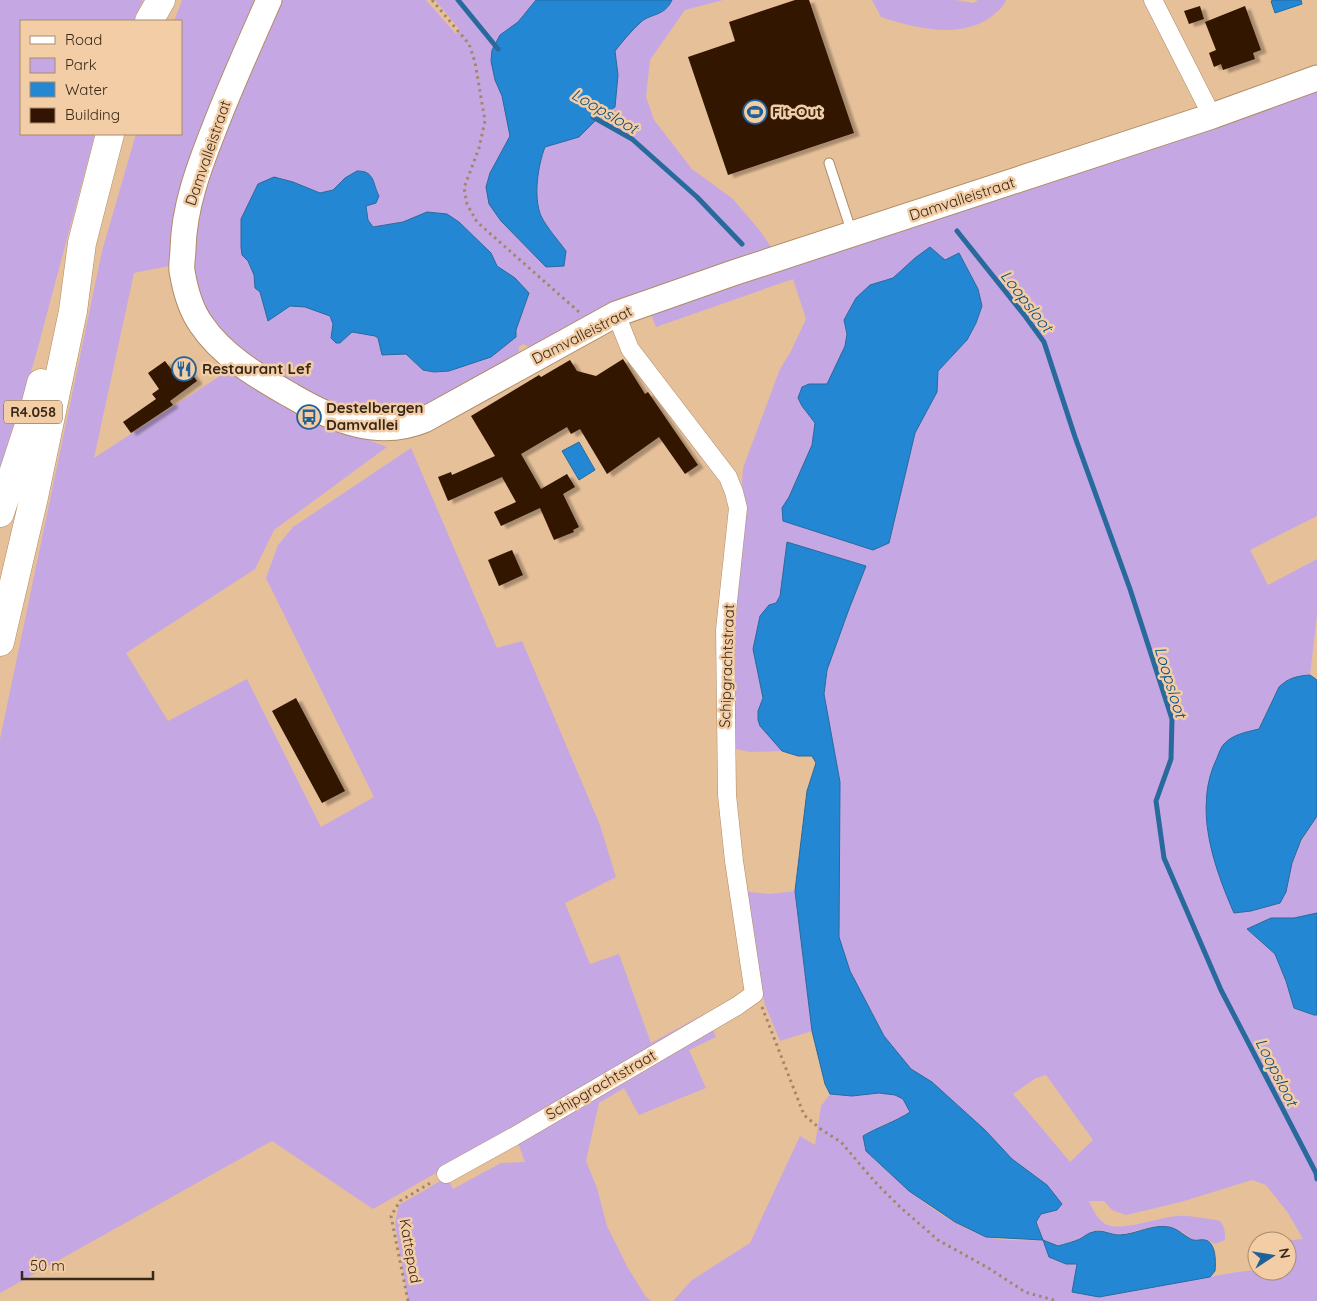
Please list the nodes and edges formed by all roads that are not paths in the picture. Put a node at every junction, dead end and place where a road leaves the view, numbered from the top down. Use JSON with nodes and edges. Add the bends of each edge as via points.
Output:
{"nodes":[{"id":1,"x":161,"y":0,"type":"edge"},
{"id":2,"x":269,"y":0,"type":"edge"},
{"id":3,"x":1153,"y":0,"type":"edge"},
{"id":4,"x":150,"y":20,"type":"edge"},
{"id":5,"x":1317,"y":78,"type":"edge"},
{"id":6,"x":1212,"y":116,"type":"junction"},
{"id":7,"x":110,"y":135,"type":"edge"},
{"id":8,"x":829,"y":163,"type":"dead end"},
{"id":9,"x":853,"y":235,"type":"junction"},
{"id":10,"x":82,"y":243,"type":"junction"},
{"id":11,"x":616,"y":314,"type":"junction"},
{"id":12,"x":0,"y":513,"type":"edge"},
{"id":13,"x":0,"y":642,"type":"edge"},
{"id":14,"x":446,"y":1174,"type":"road end"}],
"edges":[{"from":1,"to":4,"type":"highway"},
{"from":2,"to":11,"type":"street","name":"Damvalleistraat","via":[[202,159],[183,234],[182,271],[190,302],[201,324],[229,355],[314,409],[352,424],[386,429],[410,426],[424,420]]},
{"from":3,"to":6,"type":"street"},
{"from":5,"to":6,"type":"street","name":"Damvalleistraat"},
{"from":6,"to":9,"type":"street","name":"Damvalleistraat"},
{"from":7,"to":10,"type":"highway"},
{"from":8,"to":9,"type":"lane"},
{"from":9,"to":11,"type":"street","name":"Damvalleistraat"},
{"from":10,"to":12,"type":"highway","number":"R4.058","via":[[60,309],[34,410]]},
{"from":10,"to":13,"type":"highway","via":[[73,311]]},
{"from":11,"to":14,"type":"street","name":"Schipgrachtstraat","via":[[630,349],[728,477],[738,508],[725,630],[726,795],[754,994]]}]}
